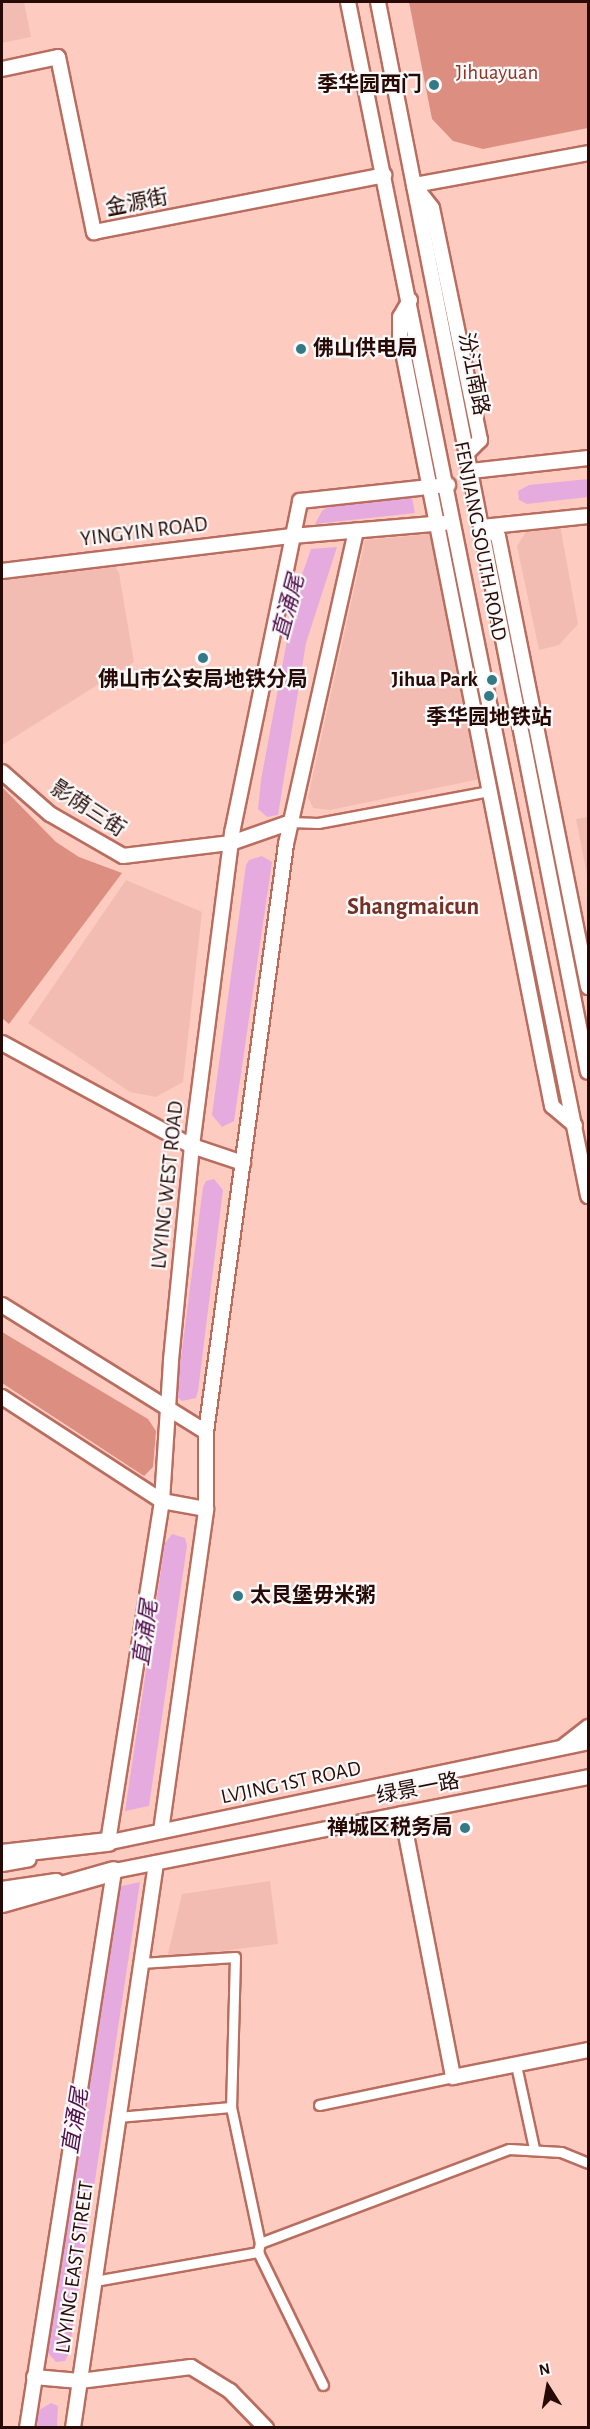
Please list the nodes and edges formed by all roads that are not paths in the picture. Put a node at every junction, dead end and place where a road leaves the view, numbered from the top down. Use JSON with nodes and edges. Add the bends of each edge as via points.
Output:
{"nodes":[{"id":1,"x":348,"y":2,"type":"edge"},
{"id":2,"x":378,"y":2,"type":"edge"},
{"id":3,"x":2,"y":69,"type":"edge"},
{"id":4,"x":588,"y":153,"type":"edge"},
{"id":5,"x":384,"y":175,"type":"junction"},
{"id":6,"x":414,"y":185,"type":"junction"},
{"id":7,"x":410,"y":300,"type":"junction"},
{"id":8,"x":588,"y":458,"type":"edge"},
{"id":9,"x":472,"y":474,"type":"junction"},
{"id":10,"x":448,"y":486,"type":"junction"},
{"id":11,"x":429,"y":487,"type":"junction"},
{"id":12,"x":588,"y":516,"type":"edge"},
{"id":13,"x":454,"y":520,"type":"junction"},
{"id":14,"x":481,"y":522,"type":"junction"},
{"id":15,"x":436,"y":524,"type":"junction"},
{"id":16,"x":356,"y":531,"type":"junction"},
{"id":17,"x":292,"y":536,"type":"junction"},
{"id":18,"x":2,"y":571,"type":"edge"},
{"id":19,"x":2,"y":772,"type":"edge"},
{"id":20,"x":547,"y":780,"type":"junction"},
{"id":21,"x":532,"y":783,"type":"junction"},
{"id":22,"x":508,"y":788,"type":"junction"},
{"id":23,"x":489,"y":791,"type":"junction"},
{"id":24,"x":291,"y":822,"type":"junction"},
{"id":25,"x":231,"y":843,"type":"junction"},
{"id":26,"x":580,"y":944,"type":"junction"},
{"id":27,"x":564,"y":947,"type":"junction"},
{"id":28,"x":588,"y":987,"type":"edge"},
{"id":29,"x":2,"y":1043,"type":"edge"},
{"id":30,"x":563,"y":1062,"type":"junction"},
{"id":31,"x":544,"y":1066,"type":"junction"},
{"id":32,"x":588,"y":1072,"type":"edge"},
{"id":33,"x":575,"y":1125,"type":"junction"},
{"id":34,"x":192,"y":1146,"type":"junction"},
{"id":35,"x":243,"y":1163,"type":"junction"},
{"id":36,"x":588,"y":1196,"type":"edge"},
{"id":37,"x":2,"y":1305,"type":"edge"},
{"id":38,"x":2,"y":1397,"type":"edge"},
{"id":39,"x":170,"y":1409,"type":"junction"},
{"id":40,"x":206,"y":1432,"type":"junction"},
{"id":41,"x":162,"y":1501,"type":"junction"},
{"id":42,"x":206,"y":1509,"type":"junction"},
{"id":43,"x":588,"y":1727,"type":"edge"},
{"id":44,"x":588,"y":1742,"type":"edge"},
{"id":45,"x":562,"y":1748,"type":"junction"},
{"id":46,"x":588,"y":1777,"type":"edge"},
{"id":47,"x":402,"y":1814,"type":"junction"},
{"id":48,"x":160,"y":1832,"type":"junction"},
{"id":49,"x":108,"y":1842,"type":"junction"},
{"id":50,"x":2,"y":1854,"type":"edge"},
{"id":51,"x":156,"y":1863,"type":"junction"},
{"id":52,"x":2,"y":1864,"type":"edge"},
{"id":53,"x":114,"y":1871,"type":"junction"},
{"id":54,"x":2,"y":1889,"type":"edge"},
{"id":55,"x":2,"y":1903,"type":"edge"},
{"id":56,"x":141,"y":1963,"type":"junction"},
{"id":57,"x":588,"y":2050,"type":"edge"},
{"id":58,"x":516,"y":2065,"type":"junction"},
{"id":59,"x":453,"y":2077,"type":"junction"},
{"id":60,"x":318,"y":2105,"type":"dead end"},
{"id":61,"x":231,"y":2107,"type":"junction"},
{"id":62,"x":118,"y":2117,"type":"junction"},
{"id":63,"x":534,"y":2148,"type":"junction"},
{"id":64,"x":588,"y":2163,"type":"edge"},
{"id":65,"x":259,"y":2247,"type":"junction"},
{"id":66,"x":95,"y":2281,"type":"junction"},
{"id":67,"x":34,"y":2378,"type":"junction"},
{"id":68,"x":80,"y":2381,"type":"junction"},
{"id":69,"x":323,"y":2385,"type":"dead end"},
{"id":70,"x":27,"y":2427,"type":"edge"},
{"id":71,"x":73,"y":2427,"type":"edge"},
{"id":72,"x":266,"y":2427,"type":"edge"}],
"edges":[{"from":1,"to":5,"type":"street","name":"FENJIANG SOUTH ROAD"},
{"from":2,"to":6,"type":"street","name":"汾江南路"},
{"from":3,"to":5,"type":"street","name":"金源街","via":[[58,57],[94,232]]},
{"from":4,"to":6,"type":"street"},
{"from":5,"to":7,"type":"street","name":"FENJIANG SOUTH ROAD"},
{"from":6,"to":9,"type":"street","name":"汾江南路"},
{"from":7,"to":10,"type":"street","name":"FENJIANG SOUTH ROAD"},
{"from":7,"to":11,"type":"street","via":[[398,329]]},
{"from":8,"to":9,"type":"street"},
{"from":9,"to":14,"type":"street","name":"汾江南路"},
{"from":10,"to":11,"type":"street"},
{"from":10,"to":13,"type":"street","name":"FENJIANG SOUTH ROAD"},
{"from":11,"to":15,"type":"street"},
{"from":11,"to":17,"type":"street","via":[[300,501]]},
{"from":12,"to":14,"type":"street"},
{"from":13,"to":15,"type":"street","name":"YINGYIN ROAD"},
{"from":13,"to":22,"type":"street","name":"FENJIANG SOUTH ROAD"},
{"from":14,"to":20,"type":"street","via":[[498,536]]},
{"from":14,"to":21,"type":"street","name":"汾江南路"},
{"from":15,"to":16,"type":"street","name":"YINGYIN ROAD"},
{"from":15,"to":23,"type":"street"},
{"from":16,"to":17,"type":"street","name":"YINGYIN ROAD"},
{"from":16,"to":24,"type":"street"},
{"from":17,"to":18,"type":"street","name":"YINGYIN ROAD"},
{"from":17,"to":25,"type":"street","name":"LVYING WEST ROAD"},
{"from":19,"to":25,"type":"street","name":"影荫三街","via":[[50,814],[123,856]]},
{"from":20,"to":21,"type":"street"},
{"from":20,"to":26,"type":"street"},
{"from":21,"to":27,"type":"street","name":"汾江南路"},
{"from":22,"to":23,"type":"street"},
{"from":22,"to":30,"type":"street","name":"FENJIANG SOUTH ROAD"},
{"from":23,"to":24,"type":"street","via":[[318,823]]},
{"from":23,"to":31,"type":"street"},
{"from":24,"to":25,"type":"street","name":"影荫三街"},
{"from":24,"to":35,"type":"street"},
{"from":25,"to":34,"type":"street","name":"LVYING WEST ROAD"},
{"from":26,"to":27,"type":"street"},
{"from":26,"to":28,"type":"street"},
{"from":27,"to":32,"type":"street","name":"汾江南路"},
{"from":29,"to":34,"type":"street"},
{"from":30,"to":31,"type":"street"},
{"from":30,"to":33,"type":"street","name":"FENJIANG SOUTH ROAD"},
{"from":31,"to":33,"type":"street","via":[[552,1106]]},
{"from":33,"to":36,"type":"street","name":"FENJIANG SOUTH ROAD"},
{"from":34,"to":35,"type":"street"},
{"from":34,"to":39,"type":"street","name":"LVYING WEST ROAD","via":[[171,1359]]},
{"from":35,"to":40,"type":"street"},
{"from":37,"to":39,"type":"street"},
{"from":38,"to":41,"type":"street"},
{"from":39,"to":40,"type":"street"},
{"from":39,"to":41,"type":"street","name":"LVYING WEST ROAD"},
{"from":40,"to":42,"type":"street"},
{"from":41,"to":42,"type":"street"},
{"from":41,"to":49,"type":"street","name":"LVYING WEST ROAD"},
{"from":42,"to":48,"type":"street"},
{"from":43,"to":45,"type":"street"},
{"from":44,"to":45,"type":"street","name":"LVJING 1ST ROAD"},
{"from":45,"to":48,"type":"street","name":"LVJING 1ST ROAD"},
{"from":46,"to":47,"type":"street","name":"绿景一路"},
{"from":47,"to":51,"type":"street","name":"绿景一路"},
{"from":47,"to":59,"type":"street"},
{"from":48,"to":49,"type":"street","name":"LVJING 1ST ROAD"},
{"from":49,"to":50,"type":"highway"},
{"from":49,"to":52,"type":"street","name":"LVJING 1ST ROAD"},
{"from":51,"to":53,"type":"street","name":"绿景一路"},
{"from":51,"to":56,"type":"street","name":"LVYING EAST STREET"},
{"from":53,"to":54,"type":"street"},
{"from":53,"to":55,"type":"highway"},
{"from":53,"to":67,"type":"street","name":"LVYING EAST STREET"},
{"from":56,"to":61,"type":"street","via":[[235,1957]]},
{"from":56,"to":62,"type":"street","name":"LVYING EAST STREET"},
{"from":57,"to":58,"type":"street"},
{"from":58,"to":59,"type":"street"},
{"from":58,"to":63,"type":"street"},
{"from":59,"to":60,"type":"street"},
{"from":61,"to":62,"type":"street"},
{"from":61,"to":65,"type":"street"},
{"from":62,"to":66,"type":"street","name":"LVYING EAST STREET"},
{"from":63,"to":64,"type":"street","via":[[561,2152]]},
{"from":63,"to":65,"type":"street","via":[[509,2149],[484,2158]]},
{"from":65,"to":66,"type":"street"},
{"from":65,"to":69,"type":"street"},
{"from":66,"to":68,"type":"street","name":"LVYING EAST STREET"},
{"from":67,"to":68,"type":"street"},
{"from":67,"to":70,"type":"street","name":"LVYING EAST STREET"},
{"from":68,"to":71,"type":"street","name":"LVYING EAST STREET"},
{"from":68,"to":72,"type":"street","via":[[191,2367],[230,2391]]}]}
